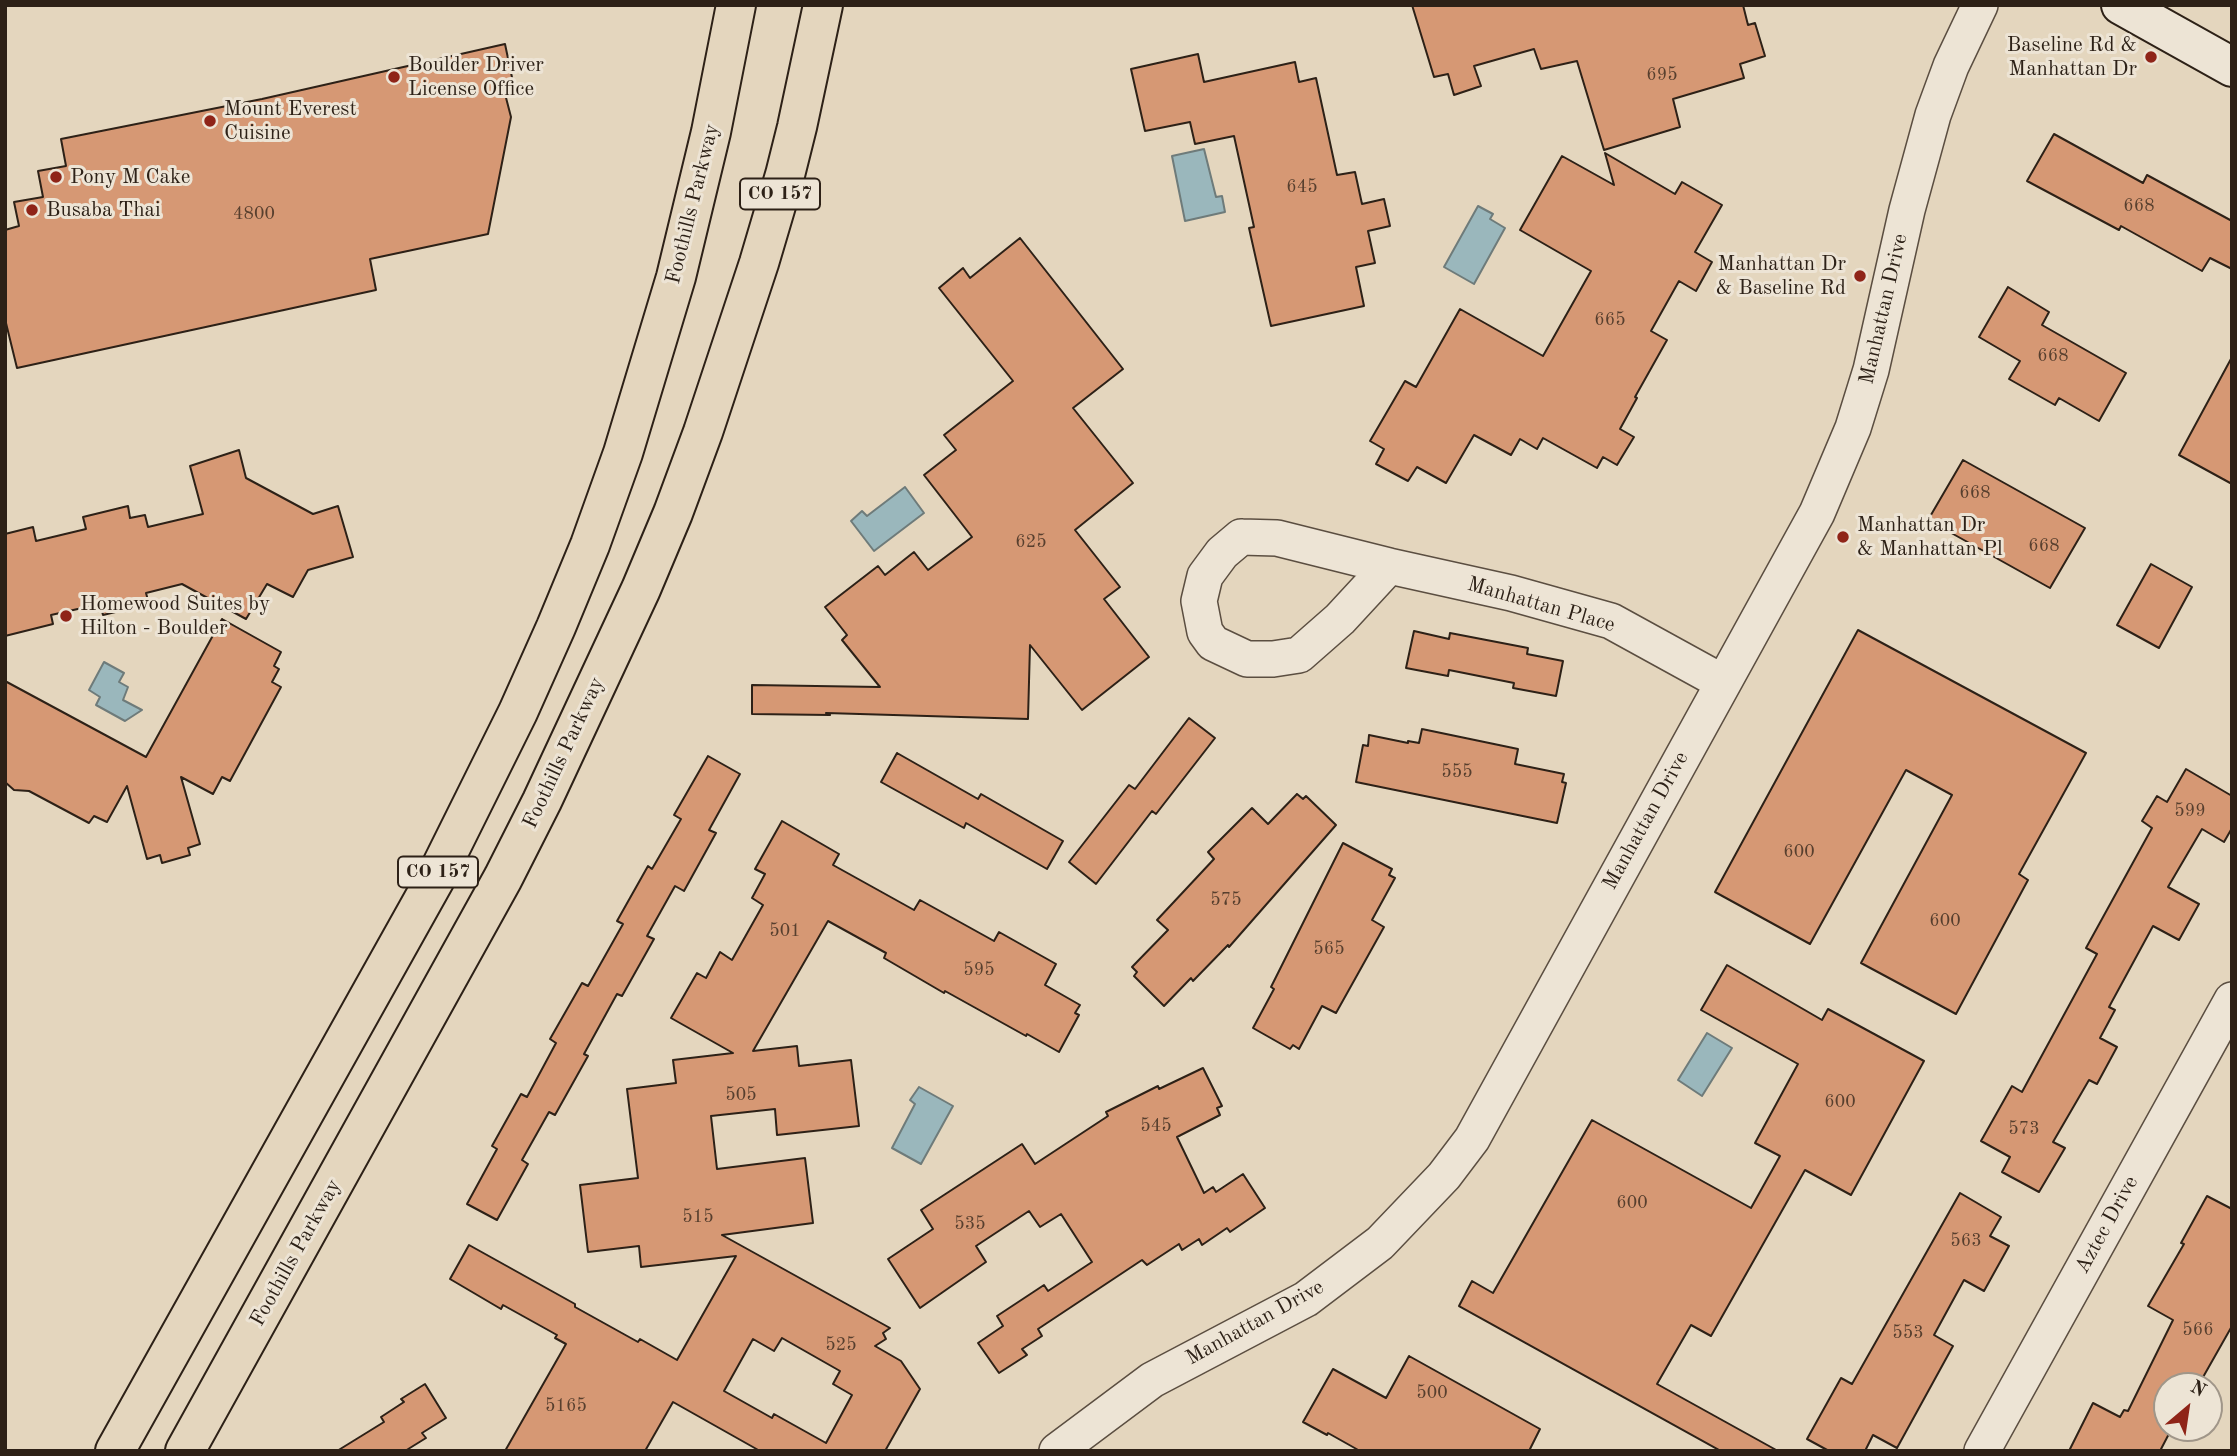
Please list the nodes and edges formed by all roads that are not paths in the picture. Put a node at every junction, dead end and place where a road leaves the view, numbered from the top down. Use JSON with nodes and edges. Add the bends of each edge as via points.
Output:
{"nodes":[{"id":1,"x":736,"y":5,"type":"edge"},
{"id":2,"x":823,"y":5,"type":"edge"},
{"id":3,"x":1980,"y":5,"type":"edge"},
{"id":4,"x":2121,"y":5,"type":"edge"},
{"id":5,"x":2232,"y":67,"type":"edge"},
{"id":6,"x":1389,"y":566,"type":"junction"},
{"id":7,"x":1722,"y":682,"type":"junction"},
{"id":8,"x":2232,"y":1000,"type":"edge"},
{"id":9,"x":115,"y":1451,"type":"edge"},
{"id":10,"x":185,"y":1451,"type":"edge"},
{"id":11,"x":1057,"y":1451,"type":"edge"},
{"id":12,"x":1982,"y":1451,"type":"edge"}],
"edges":[{"from":1,"to":9,"type":"highway","name":"Foothills Parkway","number":"CO 157","via":[[676,277],[623,453],[556,627],[435,879]]},
{"from":2,"to":10,"type":"highway","name":"Foothills Parkway","number":"CO 157","via":[[797,127],[759,263],[703,432],[641,589],[503,878]]},
{"from":3,"to":7,"type":"street","name":"Manhattan Drive","via":[[1933,115],[1853,428],[1817,513]]},
{"from":4,"to":5,"type":"main road"},
{"from":6,"to":6,"type":"street","name":"Manhattan Place","via":[[1278,538],[1241,537],[1205,576],[1199,601],[1205,632],[1213,643],[1247,659],[1299,655]]},
{"from":6,"to":7,"type":"street","name":"Manhattan Place","via":[[1611,621]]},
{"from":7,"to":11,"type":"street","name":"Manhattan Drive","via":[[1472,1139],[1444,1176],[1380,1243],[1306,1299],[1152,1380]]},
{"from":8,"to":12,"type":"street","name":"Aztec Drive"}]}
